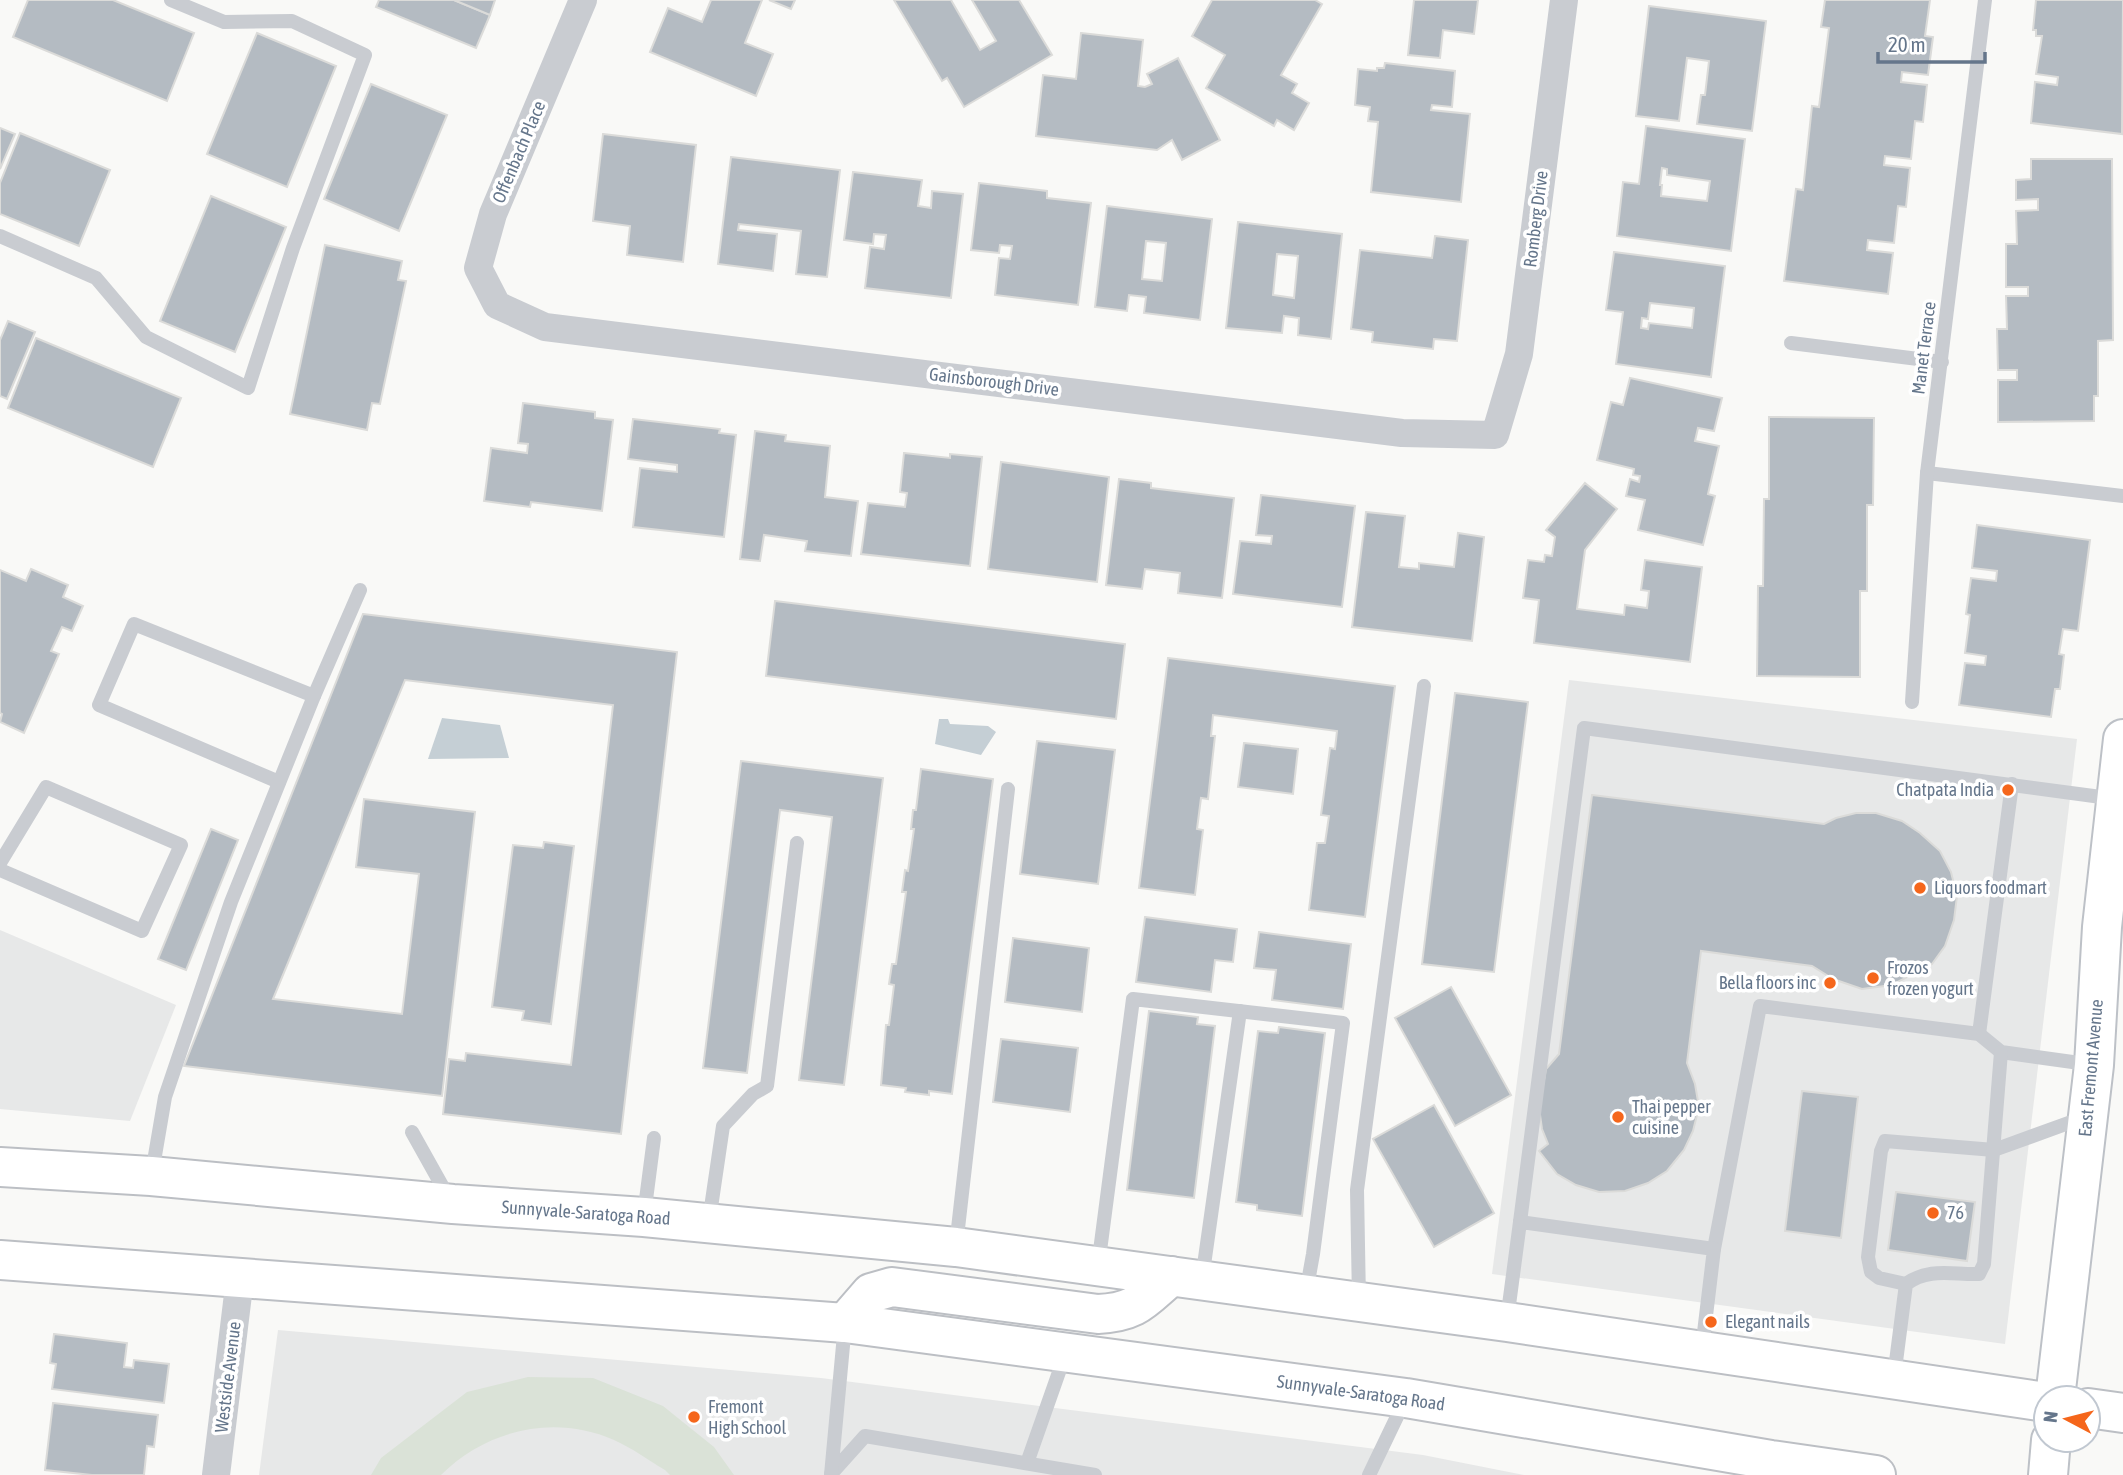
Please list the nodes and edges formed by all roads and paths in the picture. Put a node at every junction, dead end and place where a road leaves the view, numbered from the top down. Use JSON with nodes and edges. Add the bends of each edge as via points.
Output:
{"nodes":[{"id":1,"x":172,"y":0,"type":"edge"},
{"id":2,"x":583,"y":0,"type":"edge"},
{"id":3,"x":1564,"y":0,"type":"edge"},
{"id":4,"x":1985,"y":0,"type":"edge"},
{"id":5,"x":0,"y":236,"type":"edge"},
{"id":6,"x":497,"y":305,"type":"joint"},
{"id":7,"x":1791,"y":343,"type":"dead end"},
{"id":8,"x":1942,"y":362,"type":"junction"},
{"id":9,"x":1495,"y":435,"type":"joint"},
{"id":10,"x":1927,"y":473,"type":"junction"},
{"id":11,"x":2123,"y":496,"type":"edge"},
{"id":12,"x":360,"y":590,"type":"dead end"},
{"id":13,"x":1423,"y":686,"type":"dead end"},
{"id":14,"x":314,"y":696,"type":"junction"},
{"id":15,"x":1912,"y":702,"type":"dead end"},
{"id":16,"x":2123,"y":738,"type":"edge"},
{"id":17,"x":279,"y":782,"type":"junction"},
{"id":18,"x":2012,"y":784,"type":"junction"},
{"id":19,"x":1008,"y":789,"type":"dead end"},
{"id":20,"x":2116,"y":799,"type":"junction"},
{"id":21,"x":797,"y":843,"type":"dead end"},
{"id":22,"x":0,"y":863,"type":"edge"},
{"id":23,"x":0,"y":870,"type":"edge"},
{"id":24,"x":1240,"y":1011,"type":"junction"},
{"id":25,"x":1979,"y":1034,"type":"junction"},
{"id":26,"x":2001,"y":1052,"type":"junction"},
{"id":27,"x":2094,"y":1065,"type":"junction"},
{"id":28,"x":2087,"y":1116,"type":"junction"},
{"id":29,"x":412,"y":1132,"type":"dead end"},
{"id":30,"x":654,"y":1138,"type":"dead end"},
{"id":31,"x":1994,"y":1150,"type":"junction"},
{"id":32,"x":0,"y":1167,"type":"edge"},
{"id":33,"x":151,"y":1176,"type":"junction"},
{"id":34,"x":453,"y":1204,"type":"junction"},
{"id":35,"x":644,"y":1217,"type":"junction"},
{"id":36,"x":1520,"y":1222,"type":"junction"},
{"id":37,"x":709,"y":1223,"type":"junction"},
{"id":38,"x":956,"y":1247,"type":"junction"},
{"id":39,"x":1714,"y":1249,"type":"junction"},
{"id":40,"x":0,"y":1260,"type":"edge"},
{"id":41,"x":1098,"y":1266,"type":"junction"},
{"id":42,"x":1186,"y":1277,"type":"junction"},
{"id":43,"x":240,"y":1278,"type":"junction"},
{"id":44,"x":1906,"y":1284,"type":"junction"},
{"id":45,"x":1306,"y":1295,"type":"junction"},
{"id":46,"x":1359,"y":1302,"type":"junction"},
{"id":47,"x":1507,"y":1322,"type":"junction"},
{"id":48,"x":845,"y":1323,"type":"junction"},
{"id":49,"x":1702,"y":1351,"type":"junction"},
{"id":50,"x":1066,"y":1353,"type":"junction"},
{"id":51,"x":1894,"y":1378,"type":"junction"},
{"id":52,"x":2057,"y":1384,"type":"edge"},
{"id":53,"x":1406,"y":1398,"type":"junction"},
{"id":54,"x":2032,"y":1400,"type":"edge"},
{"id":55,"x":2102,"y":1410,"type":"edge"},
{"id":56,"x":2123,"y":1413,"type":"edge"},
{"id":57,"x":2050,"y":1454,"type":"edge"},
{"id":58,"x":1027,"y":1463,"type":"junction"},
{"id":59,"x":831,"y":1474,"type":"edge"},
{"id":60,"x":216,"y":1475,"type":"edge"},
{"id":61,"x":1095,"y":1475,"type":"edge"},
{"id":62,"x":1369,"y":1475,"type":"edge"},
{"id":63,"x":1876,"y":1475,"type":"edge"},
{"id":64,"x":2048,"y":1475,"type":"edge"}],
"edges":[{"from":1,"to":5,"type":"lane","via":[[224,22],[292,21],[365,55],[293,248],[248,388],[146,337],[96,278]]},
{"from":2,"to":6,"type":"street","name":"Offenbach Place","via":[[493,214],[478,268]]},
{"from":3,"to":9,"type":"street","name":"Romberg Drive","via":[[1519,354]]},
{"from":4,"to":8,"type":"lane","name":"Manet Terrace"},
{"from":6,"to":9,"type":"street","name":"Gainsborough Drive","via":[[545,327],[1402,433]]},
{"from":7,"to":8,"type":"lane"},
{"from":8,"to":10,"type":"lane","name":"Manet Terrace"},
{"from":10,"to":11,"type":"lane"},
{"from":10,"to":15,"type":"lane","name":"Manet Terrace"},
{"from":12,"to":14,"type":"lane"},
{"from":13,"to":46,"type":"lane","via":[[1357,1190]]},
{"from":14,"to":17,"type":"lane"},
{"from":14,"to":17,"type":"lane","via":[[134,624],[99,705]]},
{"from":16,"to":20,"type":"main road","name":"East Fremont Avenue"},
{"from":17,"to":33,"type":"lane","via":[[192,1012],[165,1097]]},
{"from":18,"to":20,"type":"lane"},
{"from":18,"to":25,"type":"lane"},
{"from":18,"to":36,"type":"lane","via":[[1584,728]]},
{"from":19,"to":38,"type":"lane"},
{"from":20,"to":27,"type":"main road","name":"East Fremont Avenue"},
{"from":21,"to":37,"type":"lane","via":[[767,1086],[752,1094],[723,1126]]},
{"from":22,"to":23,"type":"lane","via":[[46,787],[181,845],[142,931]]},
{"from":24,"to":41,"type":"lane","via":[[1133,999]]},
{"from":24,"to":42,"type":"lane"},
{"from":24,"to":45,"type":"lane","via":[[1343,1023]]},
{"from":25,"to":26,"type":"lane"},
{"from":25,"to":39,"type":"lane","via":[[1760,1006]]},
{"from":26,"to":27,"type":"lane"},
{"from":26,"to":31,"type":"lane"},
{"from":27,"to":28,"type":"main road","name":"East Fremont Avenue"},
{"from":28,"to":31,"type":"lane"},
{"from":28,"to":52,"type":"main road","name":"East Fremont Avenue"},
{"from":29,"to":34,"type":"lane"},
{"from":30,"to":35,"type":"lane"},
{"from":31,"to":44,"type":"lane","via":[[1984,1264],[1979,1274],[1932,1272]]},
{"from":31,"to":44,"type":"lane","via":[[1885,1142],[1868,1257],[1871,1272]]},
{"from":32,"to":33,"type":"main road","name":"Sunnyvale-Saratoga Road"},
{"from":33,"to":34,"type":"main road","name":"Sunnyvale-Saratoga Road"},
{"from":34,"to":35,"type":"main road","name":"Sunnyvale-Saratoga Road"},
{"from":35,"to":37,"type":"main road","name":"Sunnyvale-Saratoga Road"},
{"from":36,"to":39,"type":"lane"},
{"from":36,"to":47,"type":"lane"},
{"from":37,"to":38,"type":"main road","name":"Sunnyvale-Saratoga Road"},
{"from":38,"to":41,"type":"main road","name":"Sunnyvale-Saratoga Road"},
{"from":39,"to":49,"type":"lane"},
{"from":40,"to":43,"type":"main road","name":"Sunnyvale-Saratoga Road"},
{"from":41,"to":42,"type":"main road","name":"Sunnyvale-Saratoga Road"},
{"from":42,"to":45,"type":"main road","name":"Sunnyvale-Saratoga Road"},
{"from":42,"to":48,"type":"main road","via":[[1136,1307],[1098,1314],[892,1287],[871,1293]]},
{"from":43,"to":48,"type":"main road","name":"Sunnyvale-Saratoga Road"},
{"from":43,"to":60,"type":"street","name":"Westside Avenue"},
{"from":44,"to":51,"type":"lane"},
{"from":45,"to":46,"type":"main road","name":"Sunnyvale-Saratoga Road"},
{"from":46,"to":47,"type":"main road","name":"Sunnyvale-Saratoga Road"},
{"from":47,"to":49,"type":"main road","name":"Sunnyvale-Saratoga Road"},
{"from":48,"to":50,"type":"main road","name":"Sunnyvale-Saratoga Road"},
{"from":48,"to":59,"type":"lane"},
{"from":49,"to":51,"type":"main road","name":"Sunnyvale-Saratoga Road"},
{"from":50,"to":53,"type":"main road","name":"Sunnyvale-Saratoga Road"},
{"from":50,"to":58,"type":"lane"},
{"from":51,"to":54,"type":"main road","name":"Sunnyvale-Saratoga Road"},
{"from":53,"to":62,"type":"lane"},
{"from":53,"to":63,"type":"main road","name":"Sunnyvale-Saratoga Road"},
{"from":55,"to":56,"type":"main road"},
{"from":57,"to":64,"type":"main road"},
{"from":58,"to":59,"type":"lane","via":[[865,1436]]},
{"from":58,"to":61,"type":"lane"}]}
